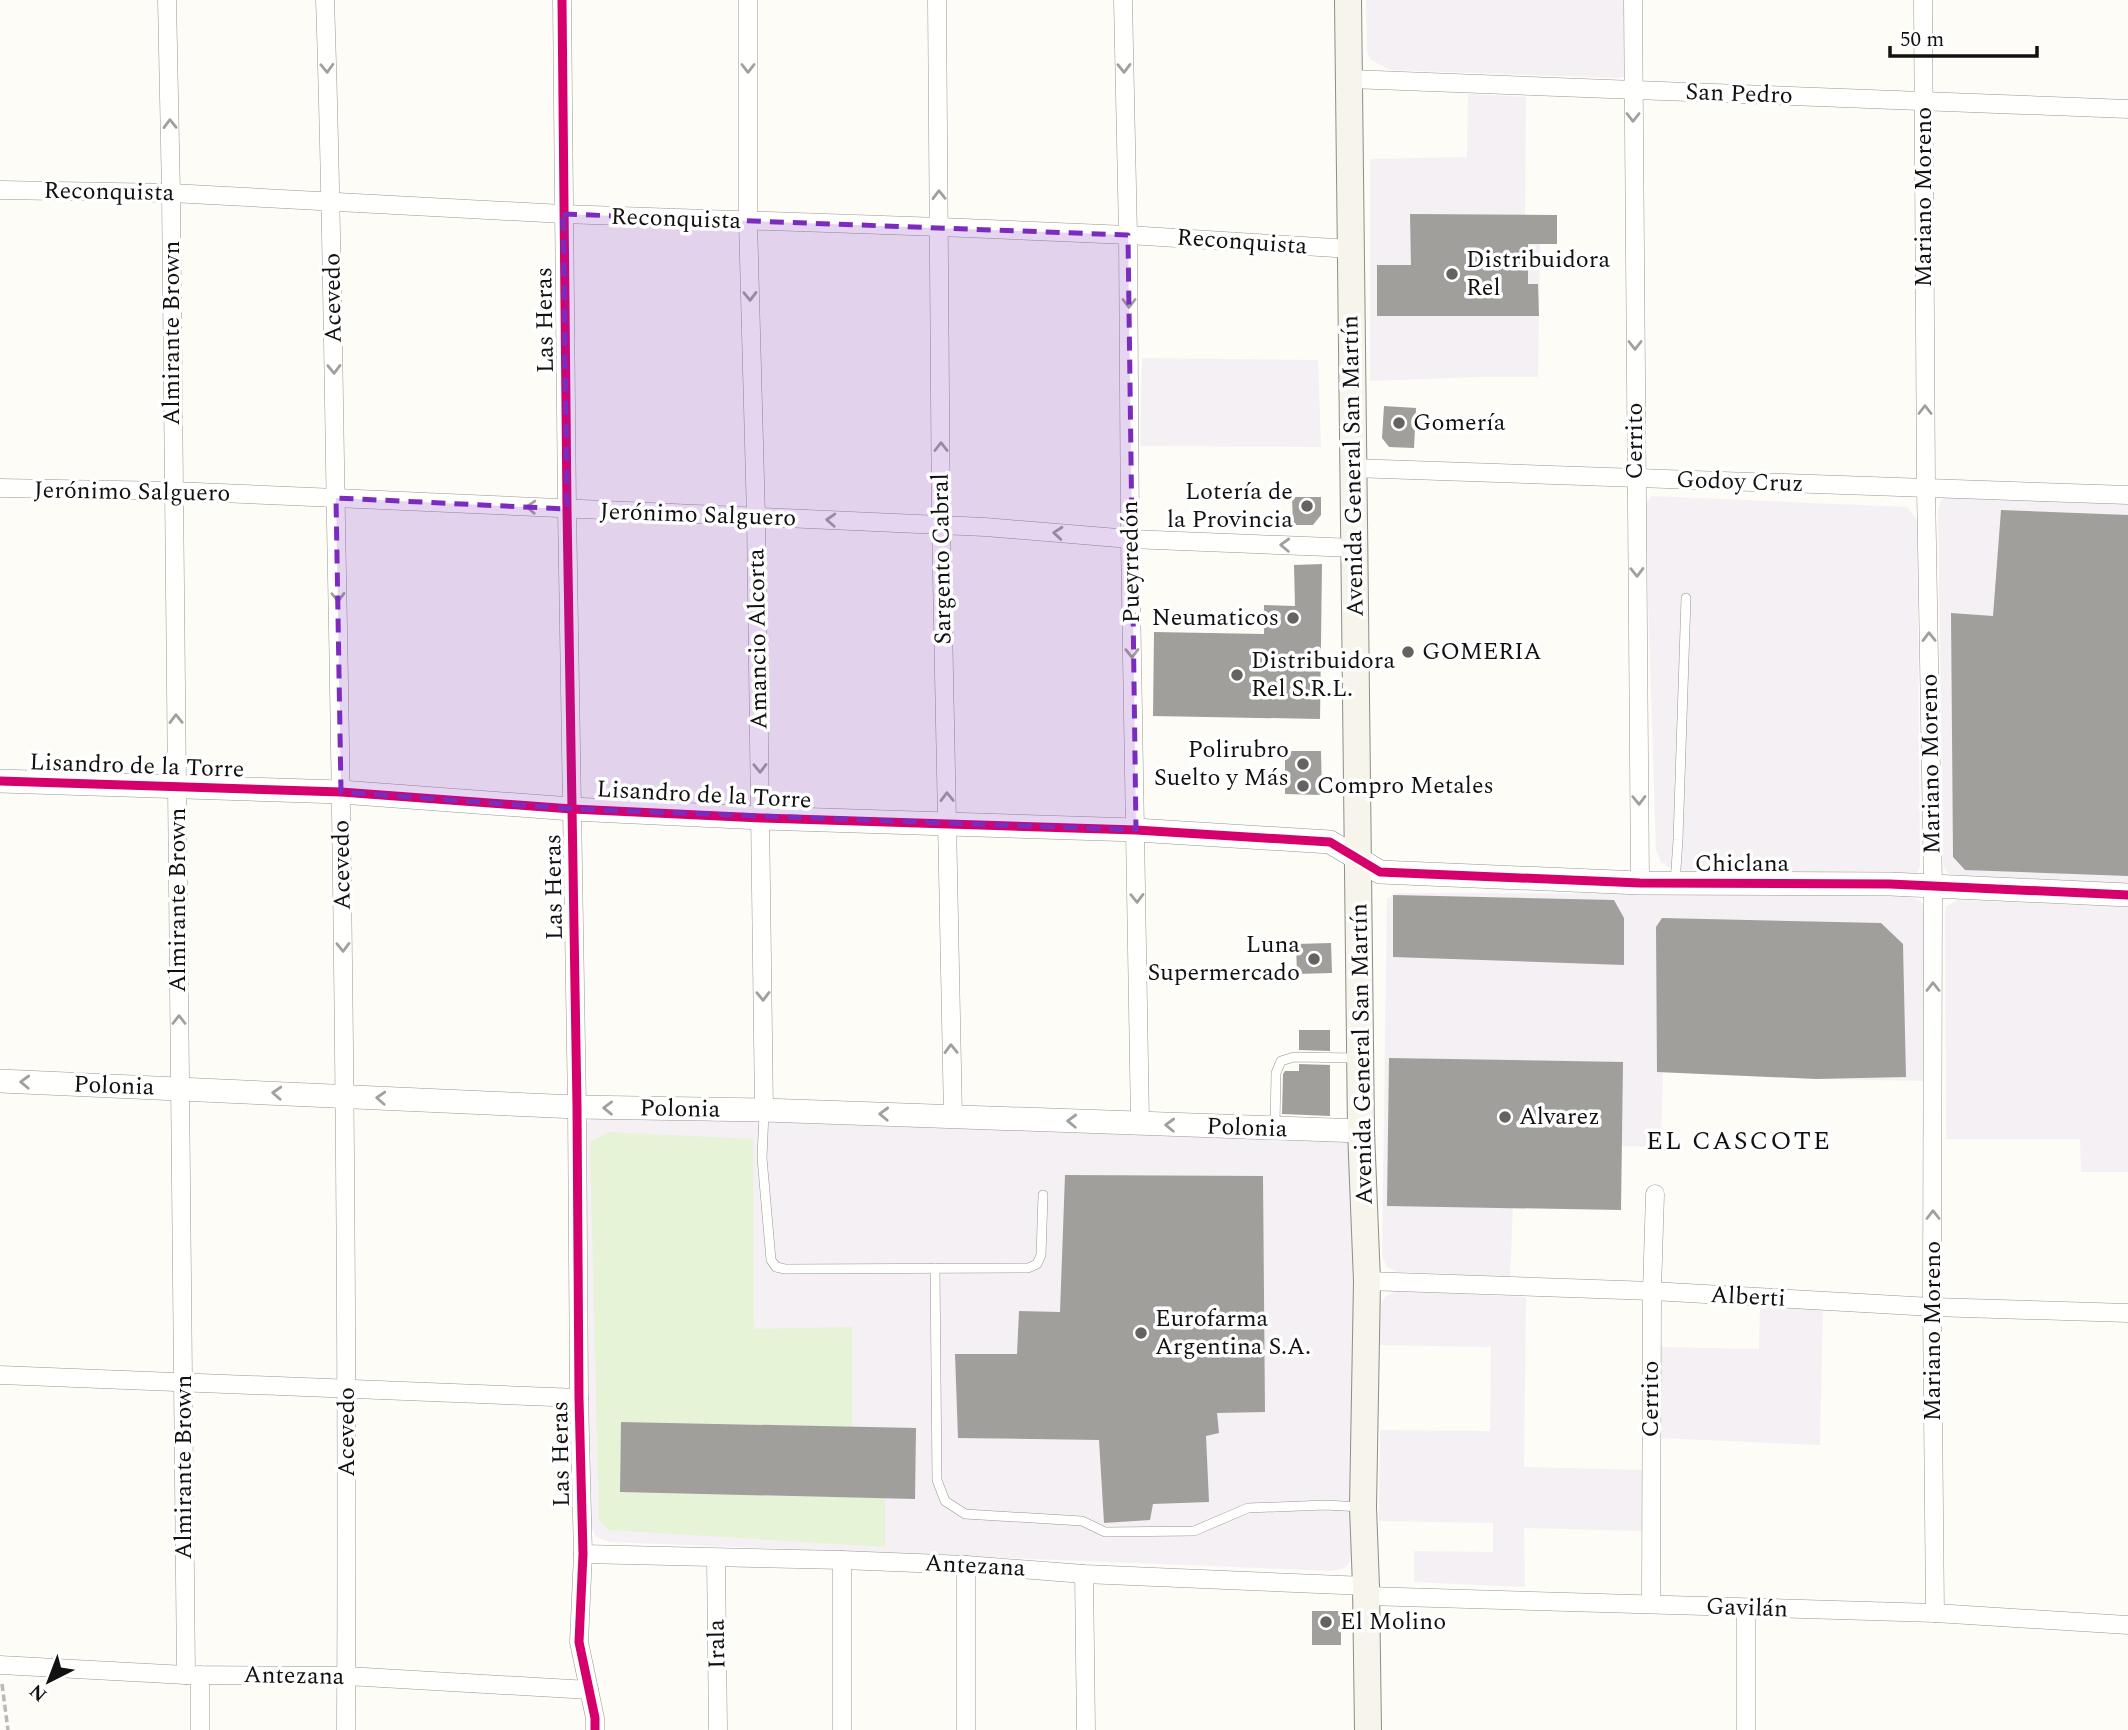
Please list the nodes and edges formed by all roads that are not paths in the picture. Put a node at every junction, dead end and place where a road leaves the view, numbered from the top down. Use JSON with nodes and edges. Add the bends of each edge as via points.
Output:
{"nodes":[{"id":1,"x":167,"y":0,"type":"edge"},
{"id":2,"x":326,"y":0,"type":"edge"},
{"id":3,"x":562,"y":0,"type":"edge"},
{"id":4,"x":748,"y":0,"type":"edge"},
{"id":5,"x":937,"y":0,"type":"edge"},
{"id":6,"x":1123,"y":0,"type":"edge"},
{"id":7,"x":1348,"y":0,"type":"edge"},
{"id":8,"x":1633,"y":0,"type":"edge"},
{"id":9,"x":1923,"y":0,"type":"edge"},
{"id":10,"x":1350,"y":79,"type":"junction"},
{"id":11,"x":1633,"y":90,"type":"junction"},
{"id":12,"x":1923,"y":101,"type":"junction"},
{"id":13,"x":2128,"y":109,"type":"edge"},
{"id":14,"x":0,"y":190,"type":"edge"},
{"id":15,"x":171,"y":193,"type":"junction"},
{"id":16,"x":331,"y":202,"type":"junction"},
{"id":17,"x":563,"y":215,"type":"junction"},
{"id":18,"x":748,"y":221,"type":"junction"},
{"id":19,"x":940,"y":227,"type":"junction"},
{"id":20,"x":1128,"y":235,"type":"junction"},
{"id":21,"x":1351,"y":249,"type":"junction"},
{"id":22,"x":1352,"y":468,"type":"junction"},
{"id":23,"x":1636,"y":478,"type":"junction"},
{"id":24,"x":0,"y":488,"type":"edge"},
{"id":25,"x":1926,"y":488,"type":"junction"},
{"id":26,"x":173,"y":491,"type":"junction"},
{"id":27,"x":2128,"y":495,"type":"edge"},
{"id":28,"x":336,"y":498,"type":"junction"},
{"id":29,"x":567,"y":509,"type":"junction"},
{"id":30,"x":756,"y":517,"type":"junction"},
{"id":31,"x":941,"y":525,"type":"junction"},
{"id":32,"x":1130,"y":539,"type":"junction"},
{"id":33,"x":1354,"y":548,"type":"junction"},
{"id":34,"x":1686,"y":598,"type":"dead end"},
{"id":35,"x":0,"y":781,"type":"edge"},
{"id":36,"x":177,"y":786,"type":"junction"},
{"id":37,"x":341,"y":792,"type":"junction"},
{"id":38,"x":572,"y":809,"type":"junction"},
{"id":39,"x":761,"y":818,"type":"junction"},
{"id":40,"x":948,"y":824,"type":"junction"},
{"id":41,"x":1136,"y":830,"type":"junction"},
{"id":42,"x":1359,"y":859,"type":"junction"},
{"id":43,"x":1640,"y":883,"type":"junction"},
{"id":44,"x":1675,"y":883,"type":"junction"},
{"id":45,"x":1933,"y":887,"type":"junction"},
{"id":46,"x":2128,"y":895,"type":"edge"},
{"id":47,"x":1361,"y":1059,"type":"junction"},
{"id":48,"x":0,"y":1081,"type":"edge"},
{"id":49,"x":179,"y":1088,"type":"junction"},
{"id":50,"x":345,"y":1096,"type":"junction"},
{"id":51,"x":577,"y":1107,"type":"junction"},
{"id":52,"x":764,"y":1110,"type":"junction"},
{"id":53,"x":953,"y":1117,"type":"junction"},
{"id":54,"x":1140,"y":1123,"type":"junction"},
{"id":55,"x":1275,"y":1129,"type":"junction"},
{"id":56,"x":1361,"y":1131,"type":"junction"},
{"id":57,"x":1043,"y":1195,"type":"dead end"},
{"id":58,"x":1656,"y":1195,"type":"dead end"},
{"id":59,"x":935,"y":1268,"type":"junction"},
{"id":60,"x":1367,"y":1281,"type":"junction"},
{"id":61,"x":1652,"y":1291,"type":"junction"},
{"id":62,"x":1932,"y":1307,"type":"junction"},
{"id":63,"x":2128,"y":1313,"type":"edge"},
{"id":64,"x":0,"y":1375,"type":"edge"},
{"id":65,"x":183,"y":1383,"type":"junction"},
{"id":66,"x":347,"y":1389,"type":"junction"},
{"id":67,"x":579,"y":1398,"type":"junction"},
{"id":68,"x":1363,"y":1507,"type":"junction"},
{"id":69,"x":583,"y":1554,"type":"junction"},
{"id":70,"x":716,"y":1558,"type":"junction"},
{"id":71,"x":842,"y":1560,"type":"junction"},
{"id":72,"x":966,"y":1565,"type":"junction"},
{"id":73,"x":1084,"y":1574,"type":"junction"},
{"id":74,"x":1366,"y":1591,"type":"junction"},
{"id":75,"x":1651,"y":1603,"type":"junction"},
{"id":76,"x":1746,"y":1608,"type":"junction"},
{"id":77,"x":1935,"y":1613,"type":"junction"},
{"id":78,"x":2128,"y":1625,"type":"edge"},
{"id":79,"x":1,"y":1673,"type":"edge"},
{"id":80,"x":193,"y":1675,"type":"junction"},
{"id":81,"x":346,"y":1676,"type":"junction"},
{"id":82,"x":589,"y":1690,"type":"junction"},
{"id":83,"x":201,"y":1730,"type":"edge"},
{"id":84,"x":346,"y":1730,"type":"edge"},
{"id":85,"x":595,"y":1730,"type":"edge"},
{"id":86,"x":719,"y":1730,"type":"edge"},
{"id":87,"x":842,"y":1730,"type":"edge"},
{"id":88,"x":966,"y":1730,"type":"edge"},
{"id":89,"x":1086,"y":1730,"type":"edge"},
{"id":90,"x":1368,"y":1730,"type":"edge"},
{"id":91,"x":1746,"y":1730,"type":"edge"}],
"edges":[{"from":15,"to":1,"type":"street","name":"Almirante Brown","one_way":true},
{"from":2,"to":16,"type":"street","name":"Acevedo","one_way":true},
{"from":3,"to":17,"type":"street","name":"Las Heras"},
{"from":4,"to":18,"type":"street","name":"Amancio Alcorta","one_way":true},
{"from":19,"to":5,"type":"street","name":"Sargento Cabral","one_way":true},
{"from":6,"to":20,"type":"street","name":"Pueyrredón","one_way":true},
{"from":7,"to":10,"type":"main road","name":"Avenida General San Martín"},
{"from":8,"to":11,"type":"street","name":"Cerrito"},
{"from":9,"to":12,"type":"street","name":"Mariano Moreno"},
{"from":10,"to":11,"type":"street","name":"San Pedro"},
{"from":10,"to":21,"type":"main road","name":"Avenida General San Martín"},
{"from":11,"to":12,"type":"street","name":"San Pedro"},
{"from":11,"to":23,"type":"street","name":"Cerrito","one_way":true},
{"from":12,"to":13,"type":"street","name":"San Pedro"},
{"from":25,"to":12,"type":"street","name":"Mariano Moreno","one_way":true},
{"from":14,"to":15,"type":"street","name":"Reconquista"},
{"from":15,"to":16,"type":"street","name":"Reconquista"},
{"from":15,"to":26,"type":"street","name":"Almirante Brown"},
{"from":16,"to":17,"type":"street","name":"Reconquista"},
{"from":16,"to":28,"type":"street","name":"Acevedo","one_way":true},
{"from":17,"to":18,"type":"street","name":"Reconquista"},
{"from":17,"to":29,"type":"street","name":"Las Heras"},
{"from":18,"to":19,"type":"street","name":"Reconquista"},
{"from":18,"to":30,"type":"street","name":"Amancio Alcorta","one_way":true},
{"from":19,"to":20,"type":"street","name":"Reconquista"},
{"from":31,"to":19,"type":"street","name":"Sargento Cabral","one_way":true},
{"from":20,"to":21,"type":"street","name":"Reconquista"},
{"from":20,"to":32,"type":"street","name":"Pueyrredón","one_way":true},
{"from":21,"to":22,"type":"main road","name":"Avenida General San Martín"},
{"from":22,"to":23,"type":"street","name":"Godoy Cruz"},
{"from":22,"to":33,"type":"main road","name":"Avenida General San Martín"},
{"from":23,"to":25,"type":"street","name":"Godoy Cruz"},
{"from":23,"to":43,"type":"street","name":"Cerrito","one_way":true},
{"from":24,"to":26,"type":"street","name":"Jerónimo Salguero"},
{"from":25,"to":27,"type":"street","name":"Godoy Cruz"},
{"from":45,"to":25,"type":"street","name":"Mariano Moreno","one_way":true},
{"from":26,"to":28,"type":"street","name":"Jerónimo Salguero"},
{"from":36,"to":26,"type":"street","name":"Almirante Brown","one_way":true},
{"from":29,"to":28,"type":"street","name":"Jerónimo Salguero","one_way":true},
{"from":28,"to":37,"type":"street","name":"Acevedo","one_way":true},
{"from":29,"to":30,"type":"street","name":"Jerónimo Salguero"},
{"from":29,"to":38,"type":"street","name":"Las Heras"},
{"from":31,"to":30,"type":"street","name":"Jerónimo Salguero","one_way":true},
{"from":30,"to":39,"type":"street","name":"Amancio Alcorta","one_way":true},
{"from":32,"to":31,"type":"street","name":"Jerónimo Salguero","one_way":true},
{"from":40,"to":31,"type":"street","name":"Sargento Cabral","one_way":true},
{"from":33,"to":32,"type":"street","name":"Jerónimo Salguero","one_way":true},
{"from":32,"to":41,"type":"street","name":"Pueyrredón","one_way":true},
{"from":33,"to":42,"type":"main road","name":"Avenida General San Martín"},
{"from":34,"to":44,"type":"lane"},
{"from":35,"to":36,"type":"street","name":"Lisandro de la Torre"},
{"from":36,"to":37,"type":"street","name":"Lisandro de la Torre"},
{"from":49,"to":36,"type":"street","name":"Almirante Brown","one_way":true},
{"from":37,"to":38,"type":"street","name":"Lisandro de la Torre"},
{"from":37,"to":50,"type":"street","name":"Acevedo","one_way":true},
{"from":38,"to":39,"type":"street","name":"Lisandro de la Torre"},
{"from":38,"to":51,"type":"street","name":"Las Heras"},
{"from":39,"to":40,"type":"street","name":"Lisandro de la Torre"},
{"from":39,"to":52,"type":"street","name":"Amancio Alcorta","one_way":true},
{"from":40,"to":41,"type":"street","name":"Lisandro de la Torre"},
{"from":53,"to":40,"type":"street","name":"Sargento Cabral","one_way":true},
{"from":41,"to":42,"type":"street","name":"Lisandro de la Torre","via":[[1331,842]]},
{"from":41,"to":54,"type":"street","name":"Pueyrredón","one_way":true},
{"from":42,"to":43,"type":"street","name":"Chiclana","via":[[1380,872]]},
{"from":42,"to":47,"type":"main road","name":"Avenida General San Martín"},
{"from":43,"to":44,"type":"street","name":"Chiclana"},
{"from":44,"to":45,"type":"street","name":"Chiclana"},
{"from":45,"to":46,"type":"street","name":"Chiclana"},
{"from":62,"to":45,"type":"street","name":"Mariano Moreno","one_way":true},
{"from":47,"to":55,"type":"lane","via":[[1294,1057],[1280,1061]]},
{"from":47,"to":56,"type":"main road","name":"Avenida General San Martín"},
{"from":49,"to":48,"type":"street","name":"Polonia","one_way":true},
{"from":50,"to":49,"type":"street","name":"Polonia","one_way":true},
{"from":49,"to":65,"type":"street","name":"Almirante Brown"},
{"from":51,"to":50,"type":"street","name":"Polonia","one_way":true},
{"from":50,"to":66,"type":"street","name":"Acevedo"},
{"from":52,"to":51,"type":"street","name":"Polonia","one_way":true},
{"from":51,"to":67,"type":"street","name":"Las Heras"},
{"from":53,"to":52,"type":"street","name":"Polonia","one_way":true},
{"from":52,"to":59,"type":"lane","via":[[762,1158],[771,1260],[776,1267]]},
{"from":54,"to":53,"type":"street","name":"Polonia","one_way":true},
{"from":55,"to":54,"type":"street","name":"Polonia","one_way":true},
{"from":55,"to":56,"type":"street","name":"Polonia"},
{"from":56,"to":60,"type":"main road","name":"Avenida General San Martín"},
{"from":57,"to":59,"type":"lane","via":[[1037,1264],[1028,1268]]},
{"from":58,"to":61,"type":"street","name":"Cerrito"},
{"from":59,"to":68,"type":"lane","via":[[937,1480],[945,1501],[965,1514],[1082,1521],[1105,1532],[1194,1531],[1248,1508]]},
{"from":60,"to":61,"type":"street","name":"Alberti"},
{"from":60,"to":68,"type":"main road","name":"Avenida General San Martín"},
{"from":61,"to":62,"type":"street","name":"Alberti"},
{"from":61,"to":75,"type":"street","name":"Cerrito"},
{"from":62,"to":63,"type":"street","name":"Alberti"},
{"from":62,"to":77,"type":"street","name":"Mariano Moreno"},
{"from":64,"to":65,"type":"street"},
{"from":65,"to":66,"type":"street"},
{"from":65,"to":80,"type":"street","name":"Almirante Brown"},
{"from":66,"to":67,"type":"street"},
{"from":66,"to":81,"type":"street","name":"Acevedo"},
{"from":67,"to":69,"type":"street","name":"Las Heras"},
{"from":68,"to":74,"type":"main road","name":"Avenida General San Martín"},
{"from":69,"to":70,"type":"street","name":"Antezana"},
{"from":69,"to":82,"type":"street","name":"Las Heras","via":[[579,1642]]},
{"from":70,"to":71,"type":"street","name":"Antezana"},
{"from":70,"to":86,"type":"street","name":"Irala"},
{"from":71,"to":72,"type":"street","name":"Antezana"},
{"from":71,"to":87,"type":"street"},
{"from":72,"to":73,"type":"street","name":"Antezana"},
{"from":72,"to":88,"type":"street"},
{"from":73,"to":74,"type":"street","name":"Antezana"},
{"from":73,"to":89,"type":"street"},
{"from":74,"to":75,"type":"street","name":"Gavilán"},
{"from":74,"to":90,"type":"main road","name":"Avenida General San Martín"},
{"from":75,"to":76,"type":"street","name":"Gavilán"},
{"from":76,"to":77,"type":"street","name":"Gavilán"},
{"from":76,"to":91,"type":"street"},
{"from":77,"to":78,"type":"street","name":"Gavilán"},
{"from":79,"to":80,"type":"street","name":"Antezana"},
{"from":80,"to":81,"type":"street","name":"Antezana"},
{"from":80,"to":83,"type":"street","name":"Almirante Brown"},
{"from":81,"to":82,"type":"street","name":"Antezana"},
{"from":81,"to":84,"type":"street","name":"Acevedo"},
{"from":82,"to":85,"type":"street","name":"Las Heras"}]}
